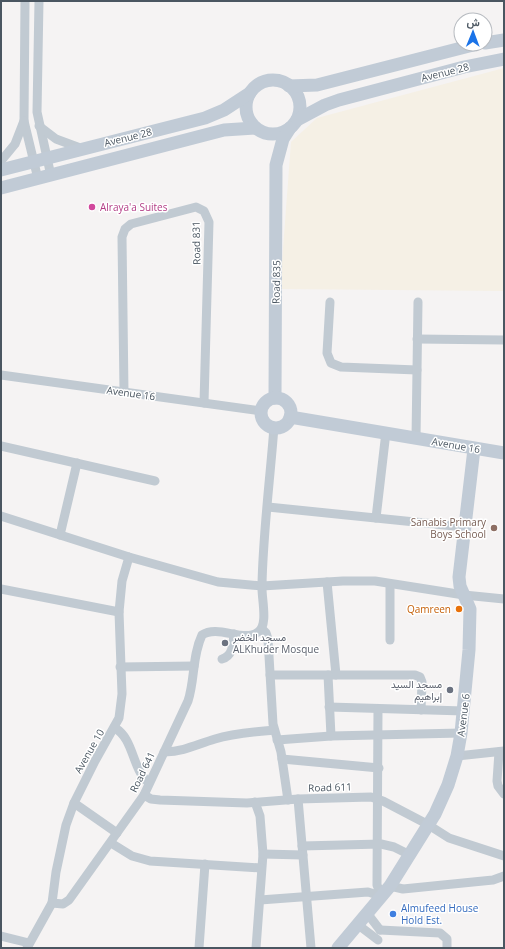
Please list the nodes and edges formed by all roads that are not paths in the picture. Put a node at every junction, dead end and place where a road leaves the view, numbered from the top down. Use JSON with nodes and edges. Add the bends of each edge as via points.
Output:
{"nodes":[{"id":1,"x":25,"y":1,"type":"edge"},
{"id":2,"x":39,"y":1,"type":"edge"},
{"id":3,"x":504,"y":40,"type":"edge"},
{"id":4,"x":493,"y":42,"type":"edge"},
{"id":5,"x":453,"y":50,"type":"edge"},
{"id":6,"x":504,"y":59,"type":"edge"},
{"id":7,"x":289,"y":86,"type":"junction"},
{"id":8,"x":250,"y":93,"type":"junction"},
{"id":9,"x":24,"y":121,"type":"junction"},
{"id":10,"x":293,"y":124,"type":"junction"},
{"id":11,"x":39,"y":126,"type":"junction"},
{"id":12,"x":258,"y":130,"type":"junction"},
{"id":13,"x":83,"y":149,"type":"junction"},
{"id":14,"x":47,"y":158,"type":"junction"},
{"id":15,"x":1,"y":161,"type":"edge"},
{"id":16,"x":33,"y":162,"type":"junction"},
{"id":17,"x":276,"y":165,"type":"junction"},
{"id":18,"x":1,"y":170,"type":"edge"},
{"id":19,"x":51,"y":176,"type":"junction"},
{"id":20,"x":38,"y":179,"type":"junction"},
{"id":21,"x":1,"y":188,"type":"edge"},
{"id":22,"x":330,"y":302,"type":"dead end"},
{"id":23,"x":418,"y":302,"type":"dead end"},
{"id":24,"x":417,"y":339,"type":"junction"},
{"id":25,"x":504,"y":340,"type":"edge"},
{"id":26,"x":417,"y":370,"type":"junction"},
{"id":27,"x":1,"y":374,"type":"edge"},
{"id":28,"x":124,"y":392,"type":"junction"},
{"id":29,"x":275,"y":398,"type":"junction"},
{"id":30,"x":204,"y":403,"type":"junction"},
{"id":31,"x":261,"y":411,"type":"junction"},
{"id":32,"x":290,"y":417,"type":"junction"},
{"id":33,"x":274,"y":427,"type":"junction"},
{"id":34,"x":386,"y":432,"type":"junction"},
{"id":35,"x":416,"y":438,"type":"junction"},
{"id":36,"x":1,"y":446,"type":"edge"},
{"id":37,"x":474,"y":449,"type":"junction"},
{"id":38,"x":504,"y":453,"type":"edge"},
{"id":39,"x":77,"y":463,"type":"junction"},
{"id":40,"x":155,"y":481,"type":"dead end"},
{"id":41,"x":268,"y":507,"type":"junction"},
{"id":42,"x":1,"y":516,"type":"edge"},
{"id":43,"x":376,"y":518,"type":"junction"},
{"id":44,"x":464,"y":527,"type":"junction"},
{"id":45,"x":60,"y":535,"type":"junction"},
{"id":46,"x":129,"y":557,"type":"junction"},
{"id":47,"x":327,"y":582,"type":"junction"},
{"id":48,"x":390,"y":584,"type":"junction"},
{"id":49,"x":262,"y":586,"type":"junction"},
{"id":50,"x":1,"y":589,"type":"edge"},
{"id":51,"x":464,"y":595,"type":"junction"},
{"id":52,"x":504,"y":599,"type":"edge"},
{"id":53,"x":119,"y":612,"type":"junction"},
{"id":54,"x":263,"y":626,"type":"junction"},
{"id":55,"x":234,"y":634,"type":"junction"},
{"id":56,"x":390,"y":640,"type":"dead end"},
{"id":57,"x":222,"y":659,"type":"dead end"},
{"id":58,"x":195,"y":662,"type":"junction"},
{"id":59,"x":120,"y":667,"type":"junction"},
{"id":60,"x":270,"y":675,"type":"junction"},
{"id":61,"x":332,"y":675,"type":"junction"},
{"id":62,"x":329,"y":707,"type":"junction"},
{"id":63,"x":378,"y":709,"type":"junction"},
{"id":64,"x":421,"y":710,"type":"junction"},
{"id":65,"x":464,"y":711,"type":"junction"},
{"id":66,"x":115,"y":728,"type":"junction"},
{"id":67,"x":274,"y":730,"type":"junction"},
{"id":68,"x":461,"y":733,"type":"junction"},
{"id":69,"x":379,"y":734,"type":"junction"},
{"id":70,"x":331,"y":736,"type":"junction"},
{"id":71,"x":277,"y":740,"type":"junction"},
{"id":72,"x":501,"y":751,"type":"edge"},
{"id":73,"x":164,"y":752,"type":"junction"},
{"id":74,"x":457,"y":756,"type":"junction"},
{"id":75,"x":282,"y":759,"type":"junction"},
{"id":76,"x":379,"y":768,"type":"junction"},
{"id":77,"x":148,"y":782,"type":"junction"},
{"id":78,"x":504,"y":794,"type":"edge"},
{"id":79,"x":144,"y":795,"type":"junction"},
{"id":80,"x":377,"y":798,"type":"junction"},
{"id":81,"x":298,"y":799,"type":"junction"},
{"id":82,"x":288,"y":800,"type":"junction"},
{"id":83,"x":255,"y":802,"type":"junction"},
{"id":84,"x":74,"y":803,"type":"junction"},
{"id":85,"x":427,"y":824,"type":"junction"},
{"id":86,"x":117,"y":833,"type":"junction"},
{"id":87,"x":111,"y":843,"type":"junction"},
{"id":88,"x":377,"y":844,"type":"junction"},
{"id":89,"x":303,"y":850,"type":"junction"},
{"id":90,"x":263,"y":854,"type":"junction"},
{"id":91,"x":408,"y":854,"type":"junction"},
{"id":92,"x":504,"y":856,"type":"edge"},
{"id":93,"x":205,"y":864,"type":"junction"},
{"id":94,"x":261,"y":868,"type":"junction"},
{"id":95,"x":504,"y":876,"type":"edge"},
{"id":96,"x":385,"y":892,"type":"junction"},
{"id":97,"x":305,"y":896,"type":"junction"},
{"id":98,"x":260,"y":900,"type":"junction"},
{"id":99,"x":52,"y":903,"type":"junction"},
{"id":100,"x":366,"y":913,"type":"junction"},
{"id":101,"x":357,"y":924,"type":"junction"},
{"id":102,"x":380,"y":930,"type":"junction"},
{"id":103,"x":1,"y":936,"type":"edge"},
{"id":104,"x":378,"y":944,"type":"edge"},
{"id":105,"x":28,"y":946,"type":"edge"},
{"id":106,"x":199,"y":948,"type":"edge"},
{"id":107,"x":256,"y":948,"type":"edge"},
{"id":108,"x":311,"y":948,"type":"edge"},
{"id":109,"x":338,"y":948,"type":"edge"},
{"id":110,"x":447,"y":948,"type":"edge"}],
"edges":[{"from":1,"to":9,"type":"street"},
{"from":2,"to":11,"type":"street"},
{"from":3,"to":4,"type":"street"},
{"from":5,"to":7,"type":"street","name":"Avenue 28","via":[[317,85]]},
{"from":6,"to":10,"type":"street","name":"Avenue 28","via":[[339,100],[325,105]]},
{"from":7,"to":8,"type":"street","via":[[274,80],[262,83]]},
{"from":7,"to":10,"type":"street","via":[[299,102],[299,111]]},
{"from":8,"to":12,"type":"street","via":[[247,100],[247,115]]},
{"from":8,"to":13,"type":"street","name":"Avenue 28","via":[[210,116]]},
{"from":9,"to":15,"type":"street","via":[[15,144]]},
{"from":9,"to":16,"type":"street"},
{"from":10,"to":12,"type":"street","via":[[282,133],[272,134]]},
{"from":10,"to":17,"type":"street","name":"Road 835","via":[[283,139]]},
{"from":11,"to":13,"type":"street","via":[[56,139]]},
{"from":11,"to":14,"type":"street"},
{"from":12,"to":17,"type":"street","name":"Road 835","via":[[273,154]]},
{"from":12,"to":19,"type":"street","name":"Avenue 28","via":[[224,130]]},
{"from":13,"to":14,"type":"street","name":"Avenue 28"},
{"from":14,"to":16,"type":"street","name":"Avenue 28"},
{"from":14,"to":19,"type":"street"},
{"from":16,"to":18,"type":"street","name":"Avenue 28"},
{"from":16,"to":20,"type":"street"},
{"from":17,"to":29,"type":"street","name":"Road 835"},
{"from":19,"to":20,"type":"street","name":"Avenue 28"},
{"from":20,"to":21,"type":"street","name":"Avenue 28"},
{"from":22,"to":26,"type":"street","via":[[327,353],[331,363],[341,367]]},
{"from":23,"to":24,"type":"street"},
{"from":24,"to":25,"type":"street"},
{"from":24,"to":26,"type":"street"},
{"from":26,"to":35,"type":"street"},
{"from":27,"to":28,"type":"street","name":"Avenue 16"},
{"from":28,"to":30,"type":"street","name":"Avenue 16"},
{"from":28,"to":30,"type":"street","name":"Road 831","via":[[122,237],[125,229],[131,224],[196,207],[204,210],[209,222]]},
{"from":29,"to":31,"type":"street","via":[[264,404]]},
{"from":29,"to":32,"type":"street","via":[[284,400]]},
{"from":30,"to":31,"type":"street","name":"Avenue 16"},
{"from":31,"to":33,"type":"street","via":[[266,424]]},
{"from":32,"to":33,"type":"street","via":[[286,424]]},
{"from":32,"to":34,"type":"street","name":"Avenue 16"},
{"from":33,"to":41,"type":"street"},
{"from":34,"to":35,"type":"street","name":"Avenue 16"},
{"from":34,"to":43,"type":"street"},
{"from":35,"to":37,"type":"street","name":"Avenue 16"},
{"from":36,"to":39,"type":"street"},
{"from":37,"to":38,"type":"street","name":"Avenue 16"},
{"from":37,"to":44,"type":"street","name":"Avenue 6"},
{"from":39,"to":40,"type":"street"},
{"from":39,"to":45,"type":"street"},
{"from":41,"to":43,"type":"street"},
{"from":41,"to":49,"type":"street"},
{"from":42,"to":45,"type":"street"},
{"from":43,"to":44,"type":"street"},
{"from":44,"to":51,"type":"street","name":"Avenue 6","via":[[459,576]]},
{"from":45,"to":46,"type":"street"},
{"from":46,"to":49,"type":"street","via":[[218,582]]},
{"from":46,"to":53,"type":"street","name":"Avenue 10"},
{"from":47,"to":48,"type":"street","via":[[359,580]]},
{"from":47,"to":49,"type":"street"},
{"from":47,"to":61,"type":"street"},
{"from":48,"to":51,"type":"street"},
{"from":48,"to":56,"type":"street"},
{"from":49,"to":54,"type":"street"},
{"from":50,"to":53,"type":"street"},
{"from":51,"to":52,"type":"street"},
{"from":51,"to":65,"type":"street","name":"Avenue 6","via":[[470,609]]},
{"from":53,"to":59,"type":"street","name":"Avenue 10"},
{"from":54,"to":55,"type":"street","via":[[253,634]]},
{"from":54,"to":60,"type":"street","via":[[267,636]]},
{"from":55,"to":57,"type":"street","via":[[232,650]]},
{"from":55,"to":58,"type":"street","name":"Road 641","via":[[207,632],[202,635]]},
{"from":58,"to":59,"type":"street"},
{"from":58,"to":73,"type":"street","name":"Road 641","via":[[188,701]]},
{"from":59,"to":66,"type":"street","name":"Avenue 10","via":[[122,708]]},
{"from":60,"to":61,"type":"street"},
{"from":60,"to":67,"type":"street"},
{"from":61,"to":62,"type":"street"},
{"from":61,"to":64,"type":"street","via":[[415,675],[420,677],[422,682]]},
{"from":62,"to":63,"type":"street"},
{"from":62,"to":70,"type":"street"},
{"from":63,"to":64,"type":"street"},
{"from":63,"to":69,"type":"street"},
{"from":64,"to":65,"type":"street"},
{"from":65,"to":68,"type":"street","name":"Avenue 6"},
{"from":66,"to":77,"type":"street","via":[[123,735],[141,774]]},
{"from":66,"to":84,"type":"street","name":"Avenue 10"},
{"from":67,"to":71,"type":"street"},
{"from":67,"to":73,"type":"street","via":[[233,734],[188,749]]},
{"from":68,"to":69,"type":"street"},
{"from":68,"to":74,"type":"street","name":"Avenue 6"},
{"from":69,"to":70,"type":"street"},
{"from":69,"to":76,"type":"street"},
{"from":70,"to":71,"type":"street"},
{"from":71,"to":75,"type":"street"},
{"from":72,"to":74,"type":"street"},
{"from":72,"to":78,"type":"street","via":[[497,781]]},
{"from":73,"to":77,"type":"street","name":"Road 641"},
{"from":74,"to":85,"type":"street","name":"Avenue 6","via":[[448,785],[435,814]]},
{"from":75,"to":76,"type":"street"},
{"from":75,"to":82,"type":"street"},
{"from":76,"to":80,"type":"street"},
{"from":77,"to":79,"type":"street","name":"Road 641"},
{"from":79,"to":83,"type":"street","name":"Road 611","via":[[151,799],[180,802]]},
{"from":79,"to":86,"type":"street","name":"Road 641"},
{"from":80,"to":81,"type":"street","name":"Road 611"},
{"from":80,"to":85,"type":"street","name":"Road 611"},
{"from":80,"to":88,"type":"street"},
{"from":81,"to":82,"type":"street","name":"Road 611"},
{"from":81,"to":89,"type":"street"},
{"from":82,"to":83,"type":"street","name":"Road 611"},
{"from":83,"to":90,"type":"street","via":[[260,816]]},
{"from":84,"to":86,"type":"street"},
{"from":84,"to":99,"type":"street","name":"Avenue 10","via":[[56,872]]},
{"from":85,"to":91,"type":"street","name":"Avenue 6"},
{"from":85,"to":92,"type":"street","name":"Road 611","via":[[456,841]]},
{"from":86,"to":87,"type":"street","name":"Road 641"},
{"from":87,"to":93,"type":"street","via":[[144,860]]},
{"from":87,"to":99,"type":"street","name":"Road 641","via":[[69,900],[63,904]]},
{"from":88,"to":89,"type":"street"},
{"from":88,"to":91,"type":"street","via":[[390,845]]},
{"from":88,"to":96,"type":"street","via":[[377,885],[379,890]]},
{"from":89,"to":90,"type":"street"},
{"from":89,"to":97,"type":"street"},
{"from":90,"to":94,"type":"street"},
{"from":91,"to":96,"type":"street","name":"Avenue 6"},
{"from":93,"to":94,"type":"street"},
{"from":93,"to":106,"type":"street"},
{"from":94,"to":98,"type":"street"},
{"from":95,"to":96,"type":"street","via":[[493,880]]},
{"from":96,"to":97,"type":"street"},
{"from":96,"to":100,"type":"street","name":"Avenue 6"},
{"from":97,"to":98,"type":"street"},
{"from":97,"to":108,"type":"street"},
{"from":98,"to":107,"type":"street"},
{"from":99,"to":105,"type":"street","name":"Avenue 10"},
{"from":100,"to":101,"type":"street","name":"Avenue 6"},
{"from":100,"to":102,"type":"street"},
{"from":101,"to":104,"type":"street"},
{"from":101,"to":109,"type":"street","name":"Avenue 6"},
{"from":102,"to":104,"type":"street"},
{"from":102,"to":110,"type":"street","via":[[440,933],[446,939]]},
{"from":103,"to":105,"type":"street"}]}
